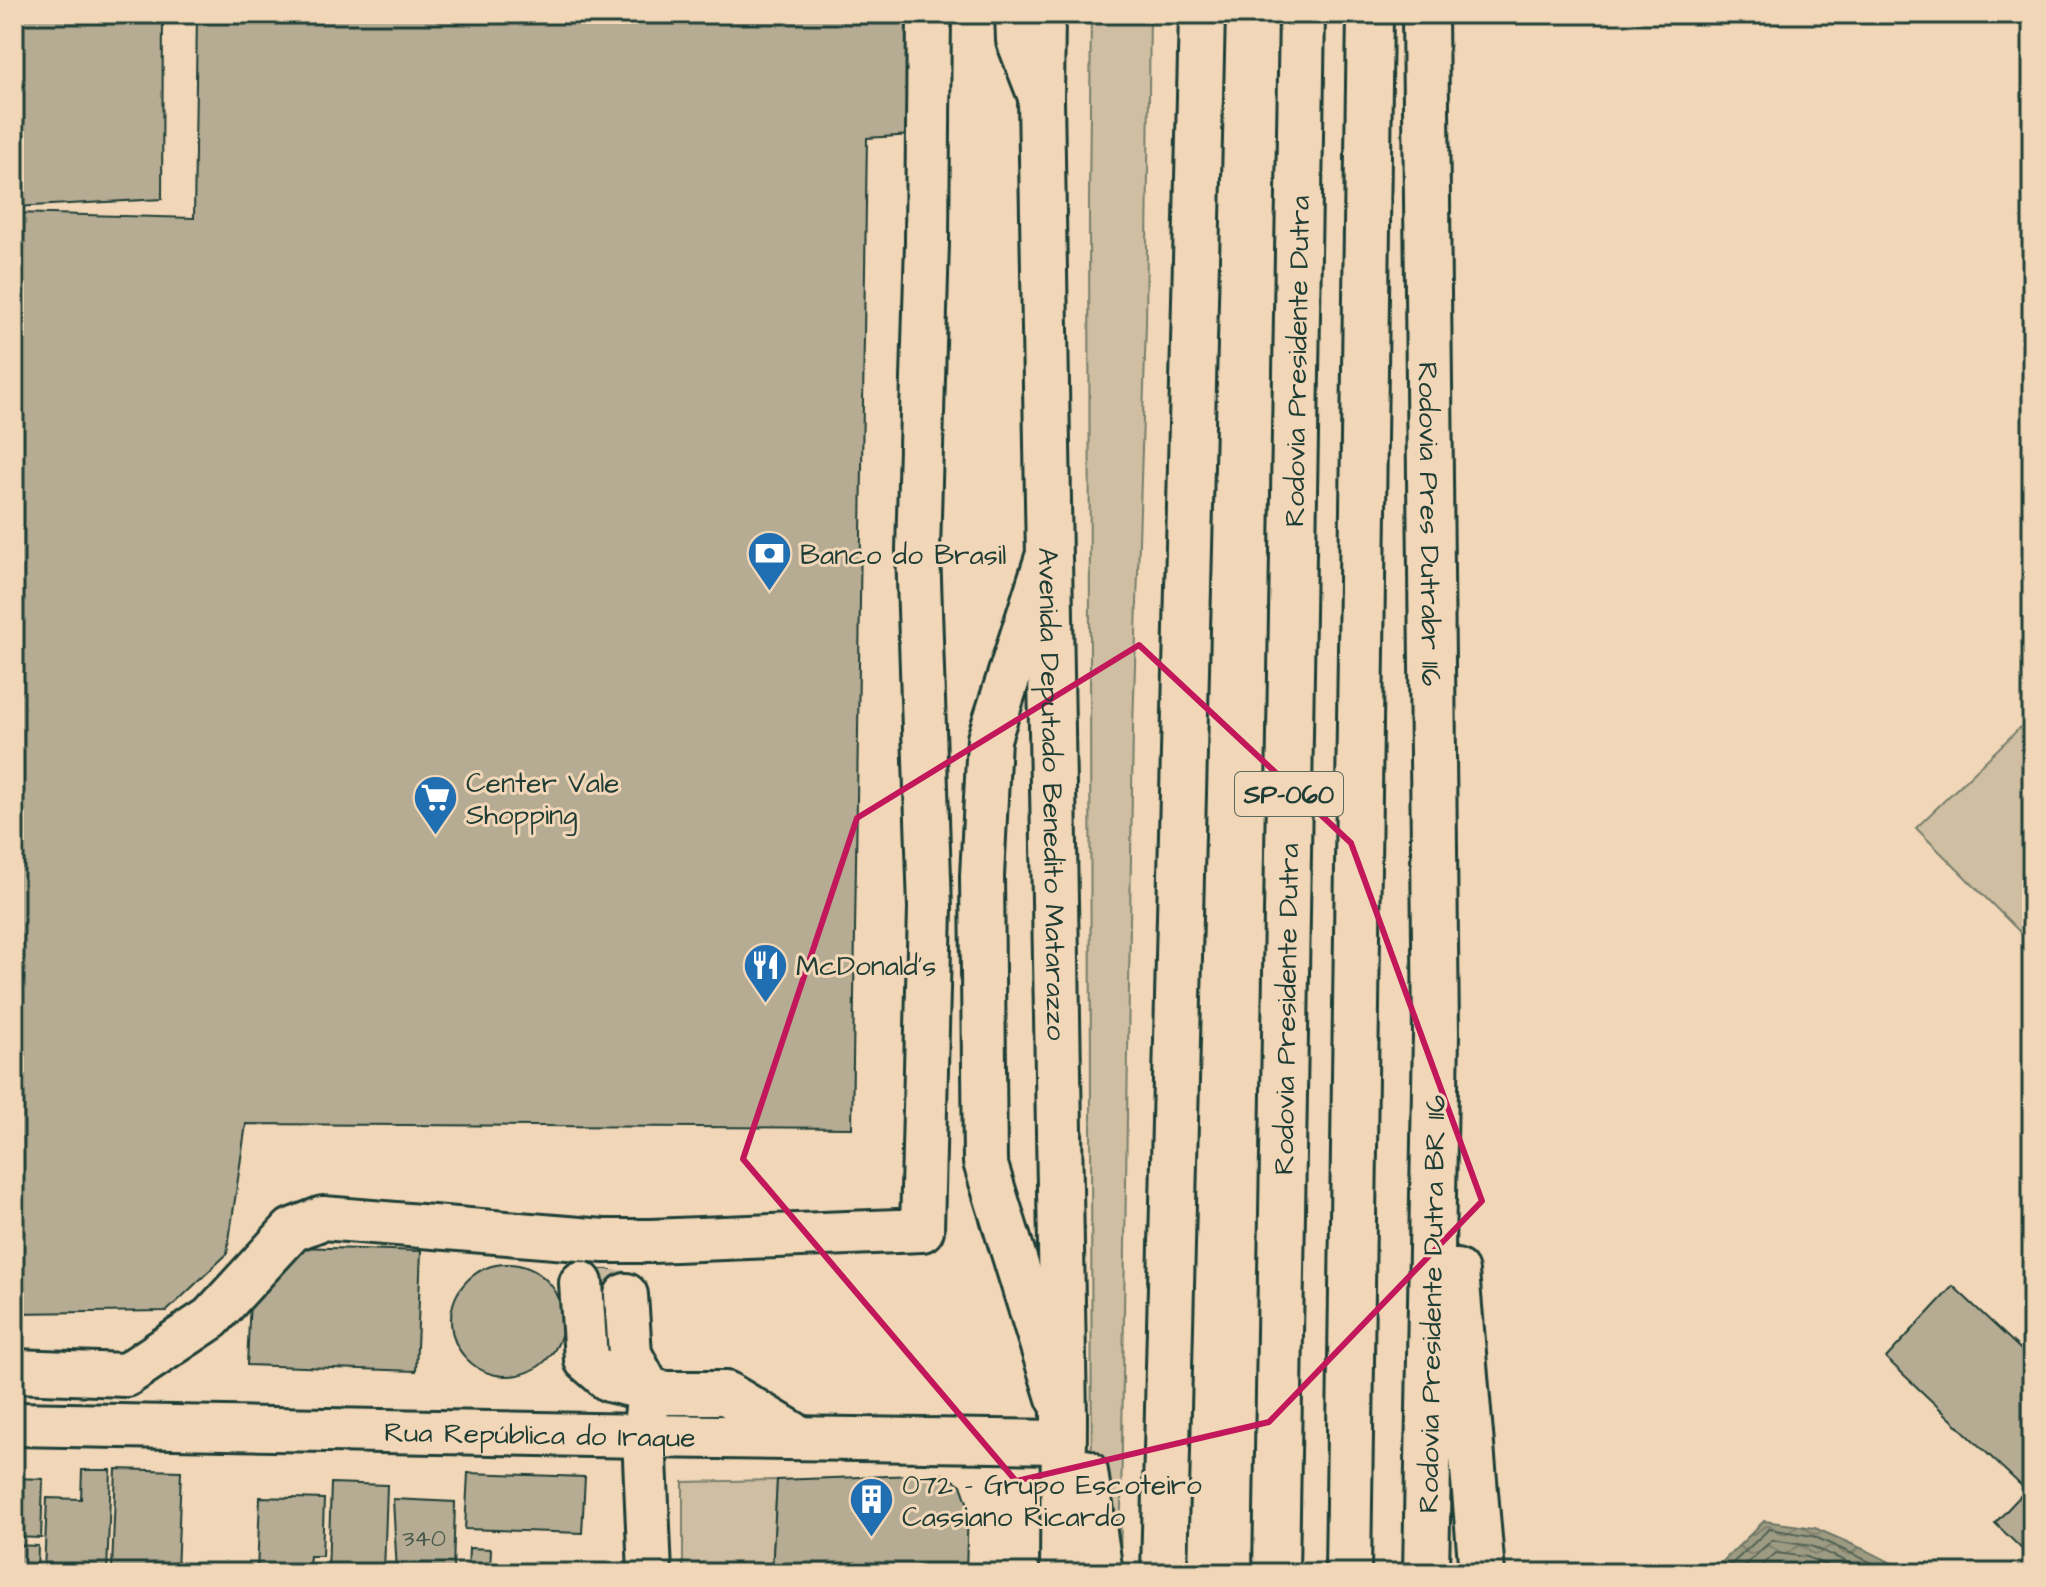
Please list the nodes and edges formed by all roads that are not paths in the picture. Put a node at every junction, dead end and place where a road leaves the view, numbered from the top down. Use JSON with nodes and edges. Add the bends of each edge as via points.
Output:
{"nodes":[{"id":1,"x":1017,"y":14,"type":"edge"},
{"id":2,"x":1042,"y":14,"type":"edge"},
{"id":3,"x":1202,"y":14,"type":"edge"},
{"id":4,"x":1302,"y":14,"type":"edge"},
{"id":5,"x":1370,"y":14,"type":"edge"},
{"id":6,"x":1425,"y":14,"type":"edge"},
{"id":7,"x":931,"y":18,"type":"edge"},
{"id":8,"x":1041,"y":100,"type":"junction"},
{"id":9,"x":1048,"y":551,"type":"junction"},
{"id":10,"x":1436,"y":1034,"type":"junction"},
{"id":11,"x":603,"y":1267,"type":"junction"},
{"id":12,"x":1062,"y":1307,"type":"junction"},
{"id":13,"x":14,"y":1371,"type":"edge"},
{"id":14,"x":649,"y":1390,"type":"junction"},
{"id":15,"x":14,"y":1424,"type":"edge"},
{"id":16,"x":1064,"y":1429,"type":"junction"},
{"id":17,"x":644,"y":1436,"type":"junction"},
{"id":18,"x":801,"y":1438,"type":"junction"},
{"id":19,"x":650,"y":1573,"type":"edge"},
{"id":20,"x":1063,"y":1573,"type":"edge"},
{"id":21,"x":1100,"y":1573,"type":"edge"},
{"id":22,"x":1164,"y":1573,"type":"edge"},
{"id":23,"x":1276,"y":1573,"type":"edge"},
{"id":24,"x":1348,"y":1573,"type":"edge"},
{"id":25,"x":1426,"y":1573,"type":"edge"},
{"id":26,"x":1482,"y":1573,"type":"edge"}],
"edges":[{"from":1,"to":8,"type":"street","via":[[1018,40]]},
{"from":2,"to":8,"type":"main road","name":"Avenida Deputado Benedito Matarazzo"},
{"from":3,"to":22,"type":"main road"},
{"from":4,"to":23,"type":"main road","name":"Rodovia Presidente Dutra","number":"SP-060"},
{"from":5,"to":24,"type":"main road","number":"SP-060"},
{"from":6,"to":10,"type":"main road","name":"Rodovia Pres Dutrabr 116"},
{"from":7,"to":11,"type":"street","via":[[918,550],[930,908],[922,1230]]},
{"from":8,"to":9,"type":"main road","name":"Avenida Deputado Benedito Matarazzo"},
{"from":9,"to":12,"type":"main road","name":"Avenida Deputado Benedito Matarazzo"},
{"from":9,"to":16,"type":"street","via":[[989,739],[982,876],[985,1162]]},
{"from":10,"to":25,"type":"main road","name":"Rodovia Presidente Dutra BR 116"},
{"from":10,"to":26,"type":"main road"},
{"from":11,"to":13,"type":"street","via":[[323,1218],[292,1230],[211,1318],[126,1375]]},
{"from":11,"to":14,"type":"street","via":[[609,1354],[619,1369]]},
{"from":12,"to":16,"type":"main road","name":"Avenida Deputado Benedito Matarazzo"},
{"from":12,"to":21,"type":"main road"},
{"from":14,"to":17,"type":"street"},
{"from":14,"to":18,"type":"street","via":[[726,1393]]},
{"from":15,"to":17,"type":"street","name":"Rua República do Iraque"},
{"from":16,"to":18,"type":"street","name":"Rua República do Iraque"},
{"from":16,"to":20,"type":"main road","name":"Avenida Deputado Benedito Matarazzo"},
{"from":17,"to":18,"type":"street","name":"Rua República do Iraque"},
{"from":17,"to":19,"type":"street"}]}
